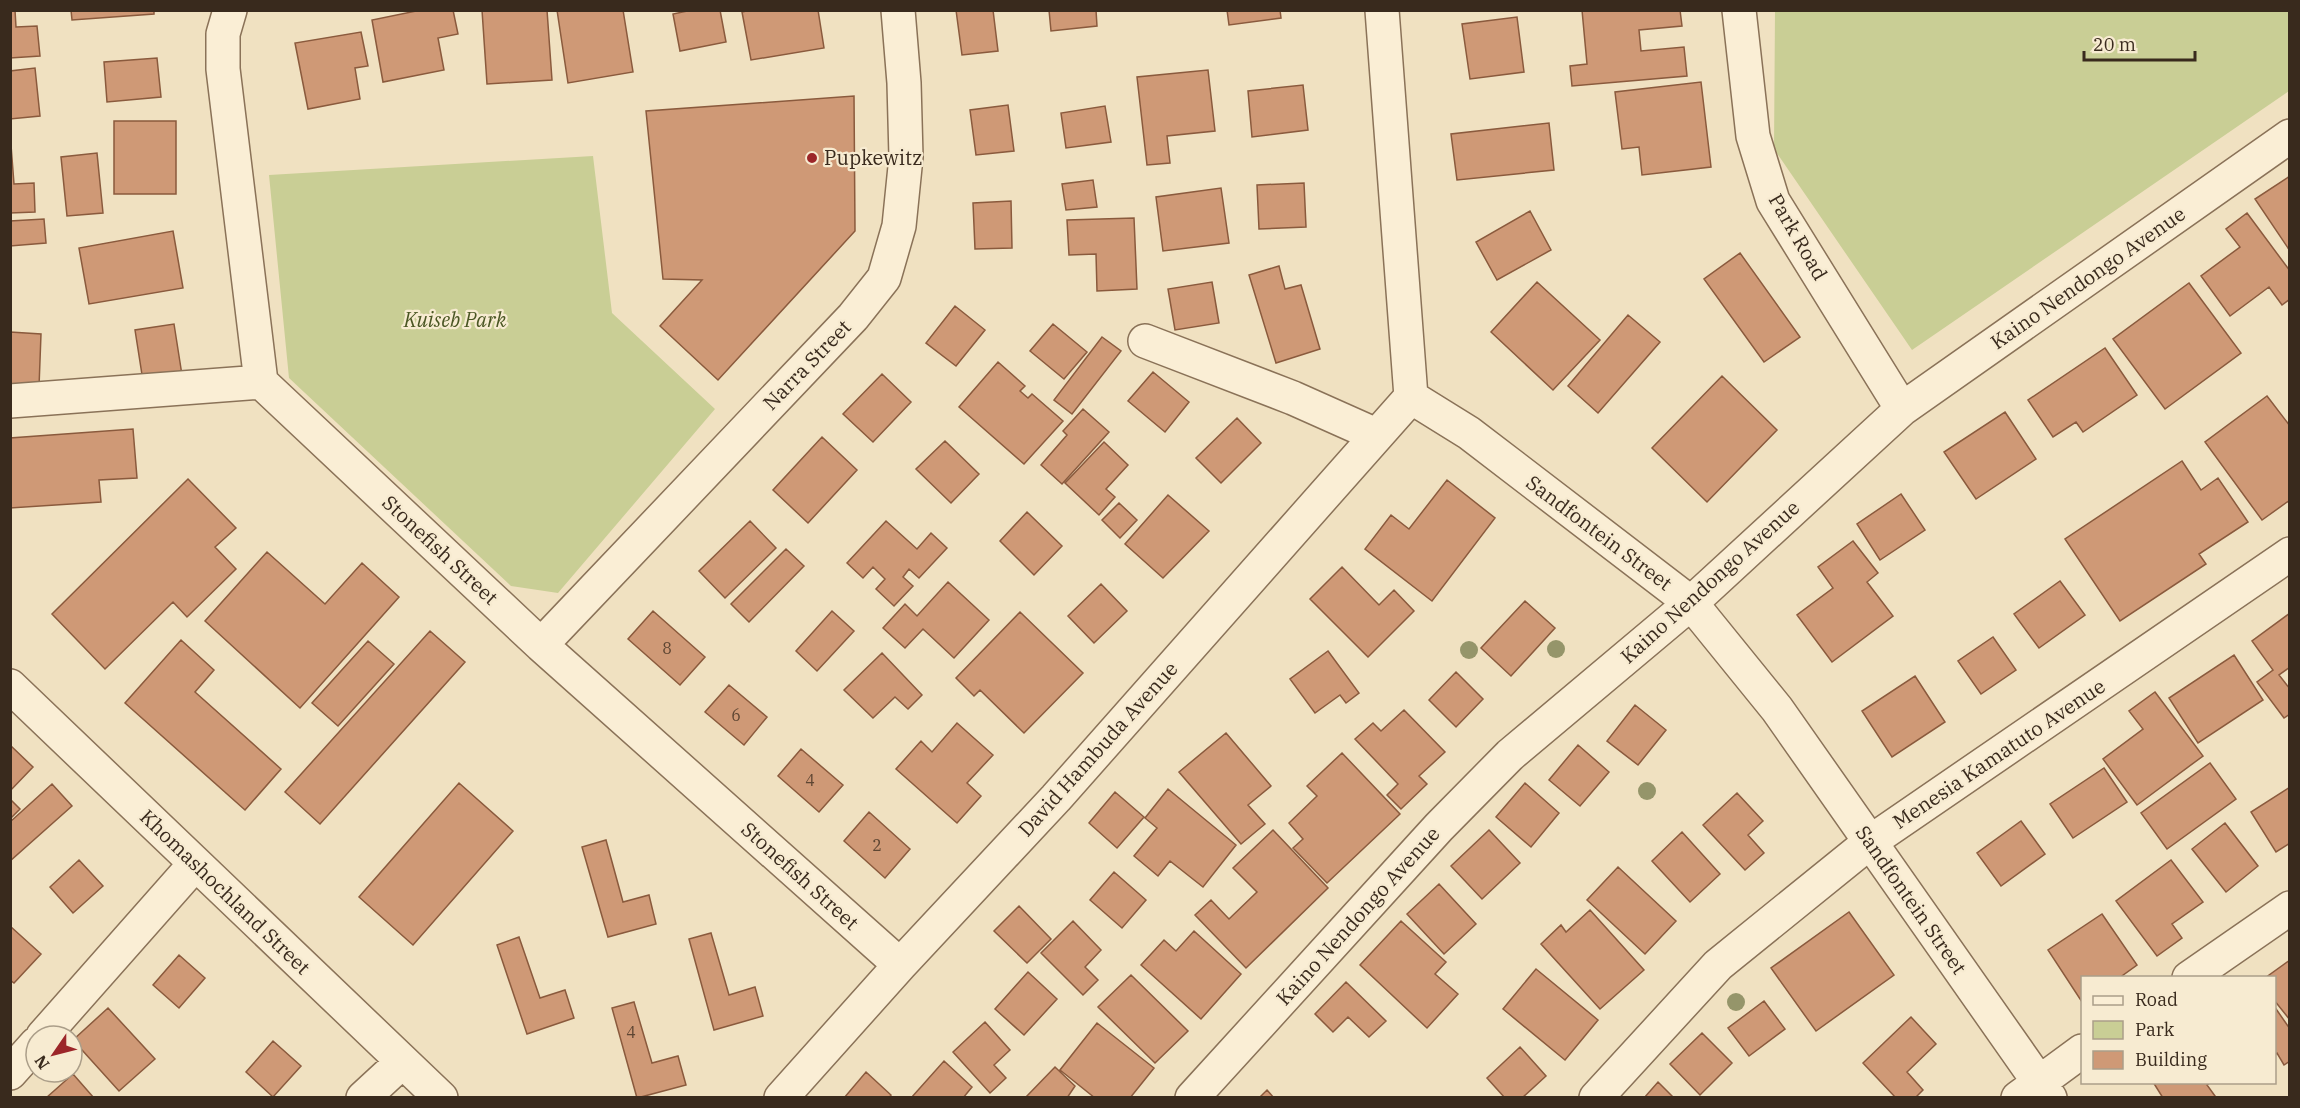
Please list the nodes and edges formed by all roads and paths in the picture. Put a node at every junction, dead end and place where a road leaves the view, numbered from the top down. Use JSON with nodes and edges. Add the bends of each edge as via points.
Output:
{"nodes":[{"id":1,"x":230,"y":10,"type":"edge"},
{"id":2,"x":898,"y":10,"type":"edge"},
{"id":3,"x":1382,"y":10,"type":"edge"},
{"id":4,"x":1739,"y":10,"type":"edge"},
{"id":5,"x":2289,"y":136,"type":"edge"},
{"id":6,"x":1145,"y":341,"type":"dead end"},
{"id":7,"x":261,"y":382,"type":"junction"},
{"id":8,"x":1411,"y":397,"type":"junction"},
{"id":9,"x":10,"y":401,"type":"edge"},
{"id":10,"x":1902,"y":409,"type":"junction"},
{"id":11,"x":1376,"y":435,"type":"junction"},
{"id":12,"x":2289,"y":554,"type":"edge"},
{"id":13,"x":1691,"y":603,"type":"junction"},
{"id":14,"x":541,"y":645,"type":"junction"},
{"id":15,"x":10,"y":686,"type":"edge"},
{"id":16,"x":1870,"y":842,"type":"junction"},
{"id":17,"x":195,"y":864,"type":"junction"},
{"id":18,"x":2289,"y":908,"type":"edge"},
{"id":19,"x":900,"y":965,"type":"junction"},
{"id":20,"x":2192,"y":976,"type":"edge"},
{"id":21,"x":54,"y":1024,"type":"edge"},
{"id":22,"x":2081,"y":1052,"type":"edge"},
{"id":23,"x":24,"y":1057,"type":"edge"},
{"id":24,"x":402,"y":1062,"type":"junction"},
{"id":25,"x":10,"y":1073,"type":"edge"},
{"id":26,"x":2036,"y":1092,"type":"edge"},
{"id":27,"x":363,"y":1098,"type":"edge"},
{"id":28,"x":441,"y":1098,"type":"edge"},
{"id":29,"x":781,"y":1098,"type":"edge"},
{"id":30,"x":1191,"y":1098,"type":"edge"},
{"id":31,"x":1596,"y":1098,"type":"edge"}],
"edges":[{"from":1,"to":7,"type":"street","via":[[223,34],[223,69]]},
{"from":2,"to":14,"type":"street","name":"Narra Street","via":[[906,157],[899,226],[884,278],[853,317]]},
{"from":3,"to":8,"type":"street"},
{"from":4,"to":10,"type":"street","name":"Park Road","via":[[1753,136],[1773,201]]},
{"from":5,"to":10,"type":"street","name":"Kaino Nendongo Avenue"},
{"from":6,"to":11,"type":"street"},
{"from":7,"to":9,"type":"street"},
{"from":7,"to":14,"type":"street","name":"Stonefish Street"},
{"from":8,"to":11,"type":"street","name":"David Hambuda Avenue"},
{"from":8,"to":13,"type":"street","name":"Sandfontein Street","via":[[1469,433]]},
{"from":10,"to":13,"type":"street","name":"Kaino Nendongo Avenue"},
{"from":11,"to":19,"type":"street","name":"David Hambuda Avenue","via":[[1056,798]]},
{"from":12,"to":16,"type":"street","name":"Menesia Kamatuto Avenue"},
{"from":13,"to":16,"type":"street","name":"Sandfontein Street","via":[[1777,709]]},
{"from":13,"to":30,"type":"street","name":"Kaino Nendongo Avenue","via":[[1510,755]]},
{"from":14,"to":19,"type":"street","name":"Stonefish Street"},
{"from":15,"to":17,"type":"street","name":"Khomashochland Street"},
{"from":16,"to":26,"type":"street","name":"Sandfontein Street"},
{"from":16,"to":31,"type":"street","name":"Menesia Kamatuto Avenue","via":[[1718,965]]},
{"from":17,"to":21,"type":"street"},
{"from":17,"to":24,"type":"street","name":"Khomashochland Street"},
{"from":18,"to":20,"type":"street"},
{"from":19,"to":29,"type":"street","name":"David Hambuda Avenue"},
{"from":22,"to":26,"type":"street"},
{"from":23,"to":25,"type":"street"},
{"from":24,"to":27,"type":"street"},
{"from":24,"to":28,"type":"street","name":"Khomashochland Street"}]}
